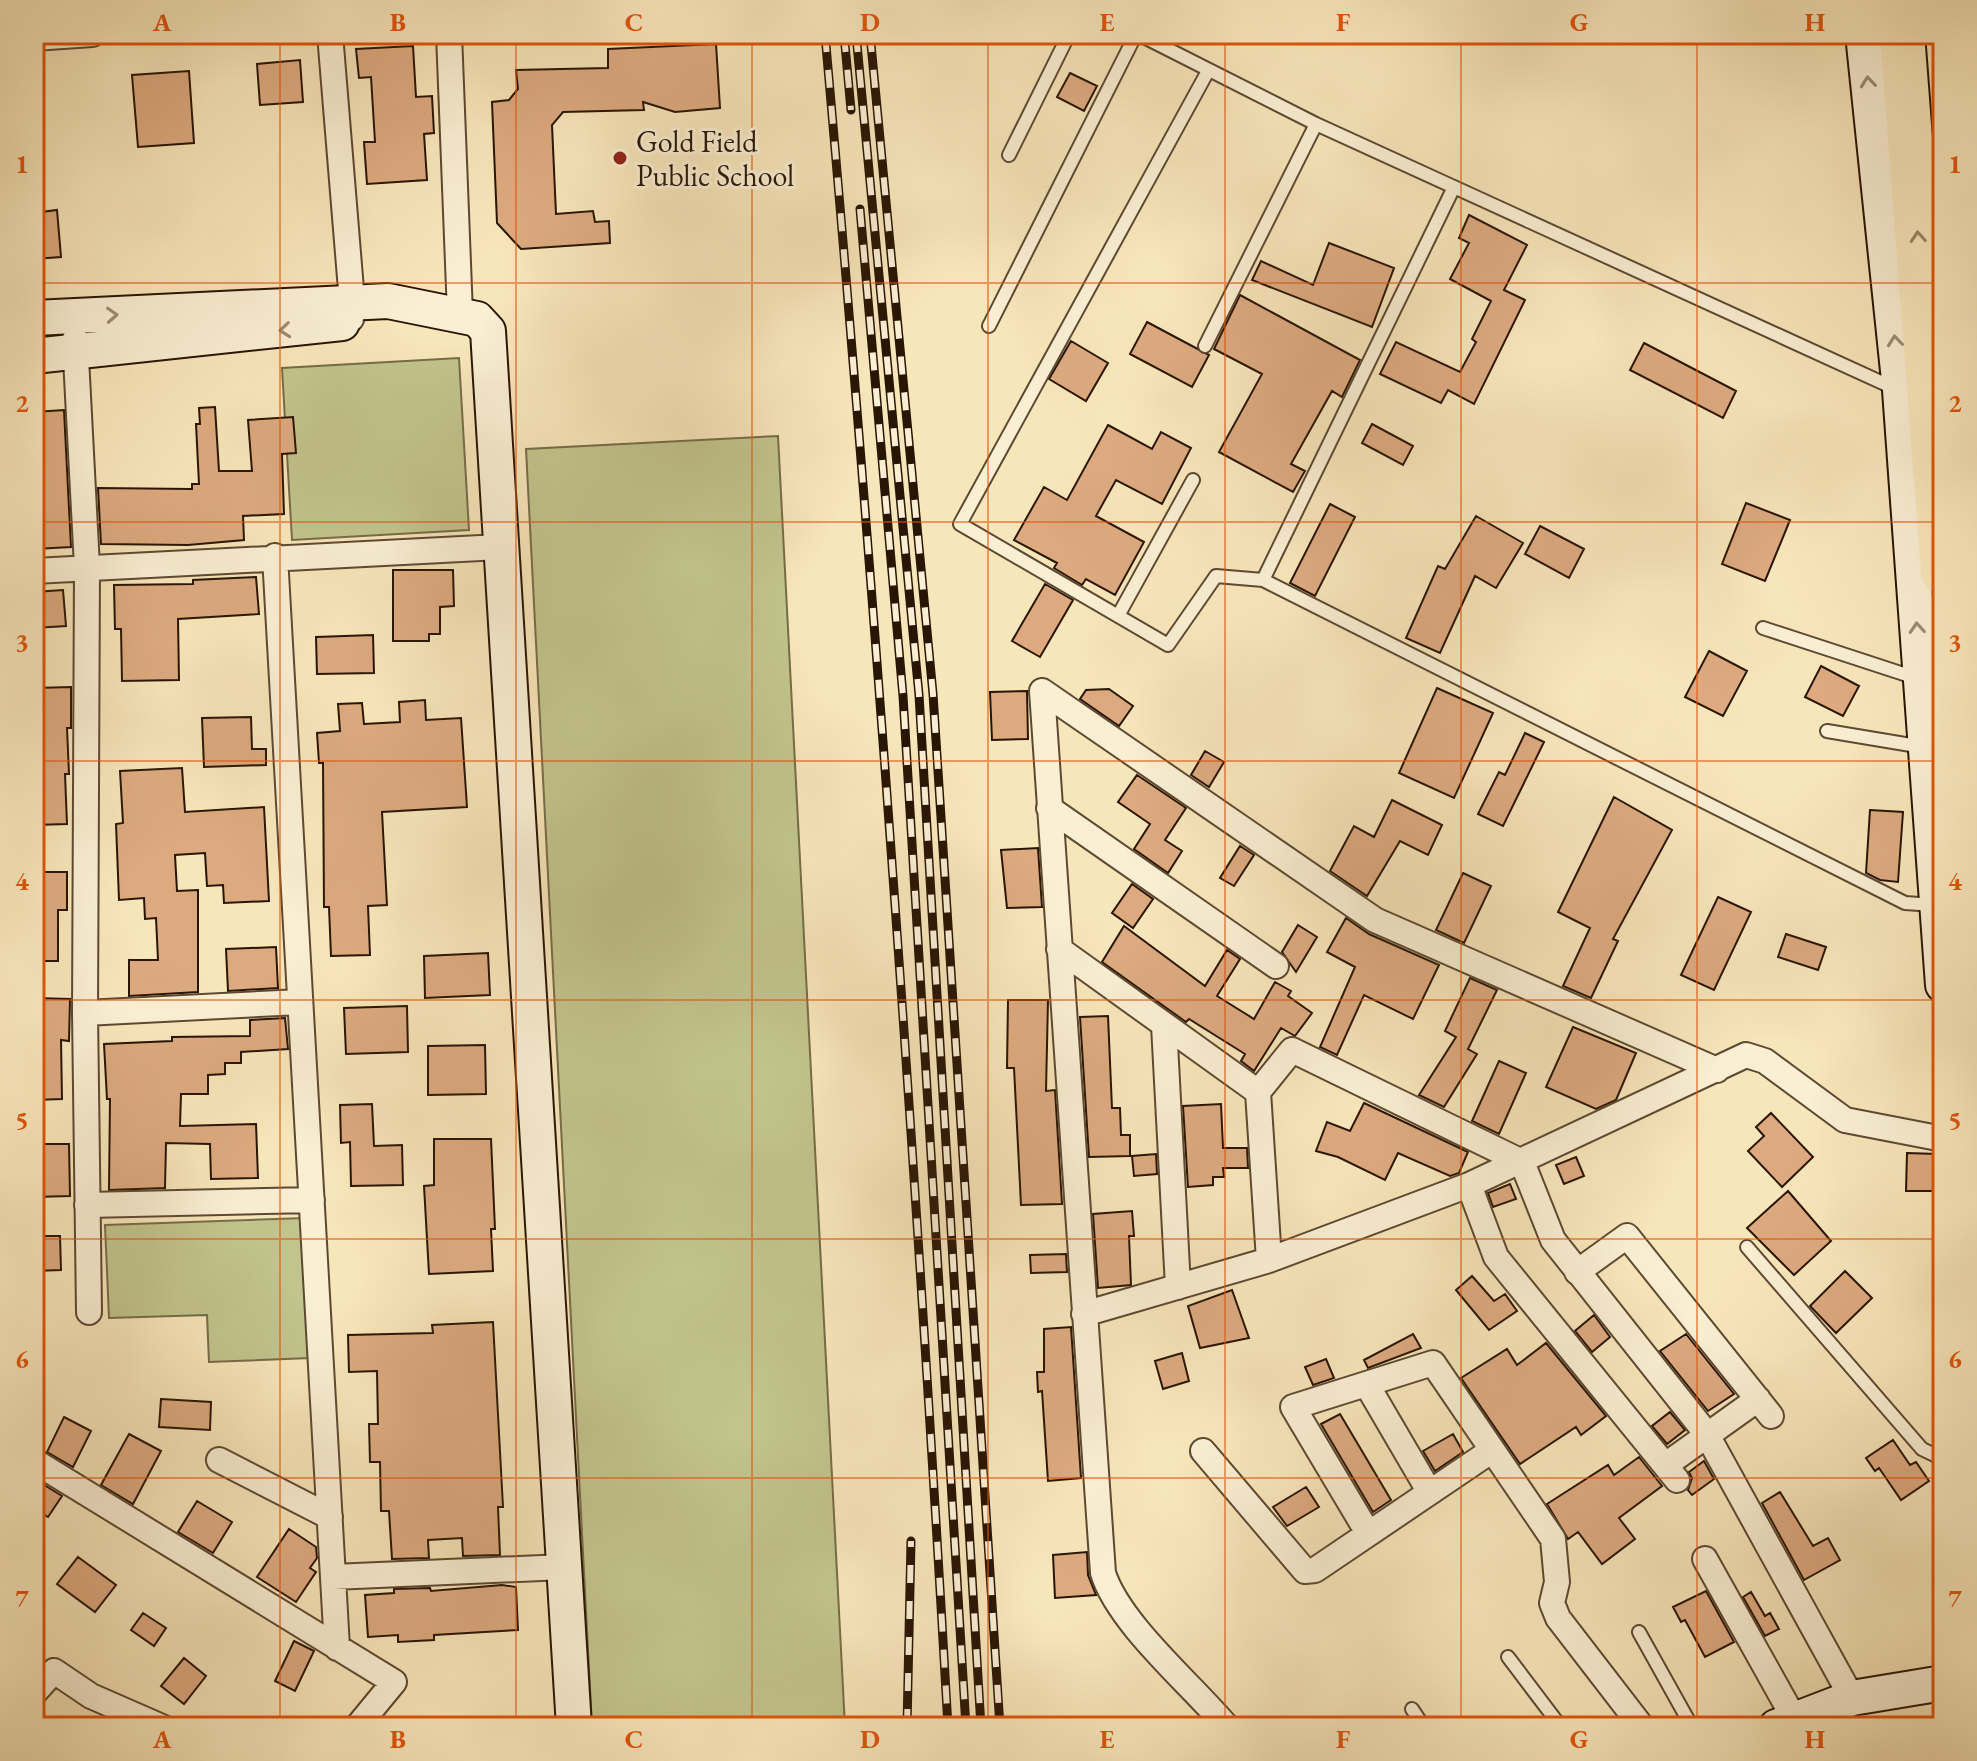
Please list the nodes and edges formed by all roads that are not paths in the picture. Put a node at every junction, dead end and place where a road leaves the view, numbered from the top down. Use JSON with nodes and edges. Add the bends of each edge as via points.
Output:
{"nodes":[{"id":1,"x":92,"y":34,"type":"edge"},
{"id":2,"x":330,"y":34,"type":"edge"},
{"id":3,"x":449,"y":34,"type":"edge"},
{"id":4,"x":1069,"y":34,"type":"edge"},
{"id":5,"x":1137,"y":34,"type":"edge"},
{"id":6,"x":1863,"y":34,"type":"edge"},
{"id":7,"x":1902,"y":34,"type":"edge"},
{"id":8,"x":34,"y":38,"type":"edge"},
{"id":9,"x":1208,"y":71,"type":"junction"},
{"id":10,"x":1316,"y":124,"type":"junction"},
{"id":11,"x":1009,"y":155,"type":"dead end"},
{"id":12,"x":1454,"y":187,"type":"junction"},
{"id":13,"x":351,"y":312,"type":"junction"},
{"id":14,"x":460,"y":314,"type":"junction"},
{"id":15,"x":75,"y":317,"type":"junction"},
{"id":16,"x":34,"y":318,"type":"edge"},
{"id":17,"x":989,"y":326,"type":"dead end"},
{"id":18,"x":1205,"y":346,"type":"dead end"},
{"id":19,"x":75,"y":353,"type":"junction"},
{"id":20,"x":34,"y":356,"type":"edge"},
{"id":21,"x":1900,"y":390,"type":"junction"},
{"id":22,"x":1193,"y":480,"type":"dead end"},
{"id":23,"x":500,"y":547,"type":"junction"},
{"id":24,"x":275,"y":556,"type":"junction"},
{"id":25,"x":87,"y":567,"type":"junction"},
{"id":26,"x":34,"y":571,"type":"edge"},
{"id":27,"x":1943,"y":572,"type":"edge"},
{"id":28,"x":1263,"y":580,"type":"junction"},
{"id":29,"x":1119,"y":614,"type":"junction"},
{"id":30,"x":1763,"y":628,"type":"dead end"},
{"id":31,"x":1921,"y":680,"type":"junction"},
{"id":32,"x":1827,"y":731,"type":"dead end"},
{"id":33,"x":1926,"y":747,"type":"junction"},
{"id":34,"x":1049,"y":808,"type":"junction"},
{"id":35,"x":1938,"y":905,"type":"junction"},
{"id":36,"x":1059,"y":949,"type":"junction"},
{"id":37,"x":1276,"y":966,"type":"dead end"},
{"id":38,"x":1943,"y":985,"type":"edge"},
{"id":39,"x":300,"y":1002,"type":"junction"},
{"id":40,"x":85,"y":1013,"type":"junction"},
{"id":41,"x":1164,"y":1025,"type":"junction"},
{"id":42,"x":1717,"y":1070,"type":"junction"},
{"id":43,"x":1258,"y":1092,"type":"junction"},
{"id":44,"x":1943,"y":1139,"type":"edge"},
{"id":45,"x":1522,"y":1162,"type":"junction"},
{"id":46,"x":1469,"y":1185,"type":"junction"},
{"id":47,"x":312,"y":1200,"type":"junction"},
{"id":48,"x":87,"y":1205,"type":"junction"},
{"id":49,"x":1747,"y":1247,"type":"dead end"},
{"id":50,"x":1269,"y":1260,"type":"junction"},
{"id":51,"x":1577,"y":1272,"type":"junction"},
{"id":52,"x":1178,"y":1287,"type":"junction"},
{"id":53,"x":89,"y":1312,"type":"dead end"},
{"id":54,"x":1084,"y":1314,"type":"junction"},
{"id":55,"x":1367,"y":1385,"type":"junction"},
{"id":56,"x":1706,"y":1433,"type":"junction"},
{"id":57,"x":1203,"y":1451,"type":"dead end"},
{"id":58,"x":1491,"y":1451,"type":"junction"},
{"id":59,"x":1943,"y":1459,"type":"edge"},
{"id":60,"x":219,"y":1460,"type":"dead end"},
{"id":61,"x":34,"y":1461,"type":"edge"},
{"id":62,"x":1429,"y":1491,"type":"junction"},
{"id":63,"x":330,"y":1517,"type":"junction"},
{"id":64,"x":1368,"y":1533,"type":"junction"},
{"id":65,"x":1705,"y":1559,"type":"dead end"},
{"id":66,"x":564,"y":1567,"type":"junction"},
{"id":67,"x":333,"y":1577,"type":"junction"},
{"id":68,"x":1639,"y":1632,"type":"dead end"},
{"id":69,"x":337,"y":1648,"type":"junction"},
{"id":70,"x":1508,"y":1657,"type":"dead end"},
{"id":71,"x":1943,"y":1662,"type":"edge"},
{"id":72,"x":1943,"y":1683,"type":"edge"},
{"id":73,"x":34,"y":1693,"type":"edge"},
{"id":74,"x":1859,"y":1696,"type":"junction"},
{"id":75,"x":1412,"y":1709,"type":"dead end"},
{"id":76,"x":1786,"y":1723,"type":"edge"},
{"id":77,"x":162,"y":1727,"type":"edge"},
{"id":78,"x":357,"y":1727,"type":"edge"},
{"id":79,"x":574,"y":1727,"type":"edge"},
{"id":80,"x":1227,"y":1727,"type":"edge"},
{"id":81,"x":1424,"y":1727,"type":"edge"},
{"id":82,"x":1561,"y":1727,"type":"edge"},
{"id":83,"x":1642,"y":1727,"type":"edge"},
{"id":84,"x":1692,"y":1727,"type":"edge"}],
"edges":[{"from":1,"to":8,"type":"street"},
{"from":2,"to":13,"type":"street"},
{"from":3,"to":14,"type":"street"},
{"from":4,"to":11,"type":"lane"},
{"from":5,"to":9,"type":"lane"},
{"from":5,"to":17,"type":"lane"},
{"from":21,"to":6,"type":"street","one_way":true},
{"from":27,"to":7,"type":"highway","one_way":true},
{"from":9,"to":10,"type":"lane"},
{"from":9,"to":29,"type":"lane","via":[[960,524]]},
{"from":10,"to":12,"type":"lane"},
{"from":10,"to":18,"type":"lane"},
{"from":12,"to":21,"type":"lane"},
{"from":12,"to":28,"type":"lane"},
{"from":13,"to":14,"type":"street","via":[[399,318],[416,308]]},
{"from":15,"to":13,"type":"street","one_way":true},
{"from":13,"to":19,"type":"street","one_way":true},
{"from":14,"to":23,"type":"street","via":[[477,319],[488,331]]},
{"from":15,"to":16,"type":"street"},
{"from":15,"to":19,"type":"street"},
{"from":19,"to":20,"type":"street"},
{"from":19,"to":25,"type":"street"},
{"from":31,"to":21,"type":"street","one_way":true},
{"from":22,"to":29,"type":"lane"},
{"from":23,"to":24,"type":"street"},
{"from":23,"to":66,"type":"street"},
{"from":24,"to":25,"type":"street"},
{"from":24,"to":39,"type":"street"},
{"from":25,"to":26,"type":"street"},
{"from":25,"to":40,"type":"street"},
{"from":28,"to":29,"type":"lane","via":[[1216,576],[1168,645]]},
{"from":28,"to":35,"type":"lane","via":[[1905,903]]},
{"from":30,"to":31,"type":"lane"},
{"from":31,"to":33,"type":"street"},
{"from":32,"to":33,"type":"lane"},
{"from":33,"to":35,"type":"street"},
{"from":34,"to":36,"type":"street"},
{"from":34,"to":37,"type":"street"},
{"from":34,"to":42,"type":"street","via":[[1042,691],[1375,920]]},
{"from":35,"to":38,"type":"street"},
{"from":36,"to":41,"type":"street"},
{"from":36,"to":54,"type":"street"},
{"from":39,"to":40,"type":"street"},
{"from":39,"to":47,"type":"street"},
{"from":40,"to":48,"type":"street"},
{"from":41,"to":43,"type":"street"},
{"from":41,"to":52,"type":"street"},
{"from":42,"to":44,"type":"street","via":[[1746,1055],[1765,1061],[1845,1120]]},
{"from":42,"to":45,"type":"street"},
{"from":43,"to":45,"type":"street","via":[[1292,1050]]},
{"from":43,"to":50,"type":"street"},
{"from":45,"to":46,"type":"street"},
{"from":45,"to":51,"type":"street","via":[[1553,1240]]},
{"from":46,"to":50,"type":"street"},
{"from":46,"to":56,"type":"street","via":[[1496,1257],[1672,1472]]},
{"from":47,"to":48,"type":"street"},
{"from":47,"to":63,"type":"street"},
{"from":48,"to":53,"type":"street"},
{"from":49,"to":59,"type":"lane","via":[[1922,1449]]},
{"from":50,"to":52,"type":"street"},
{"from":51,"to":56,"type":"street"},
{"from":51,"to":56,"type":"street","via":[[1627,1236],[1765,1407]]},
{"from":52,"to":54,"type":"street"},
{"from":54,"to":80,"type":"street","via":[[1108,1590]]},
{"from":55,"to":58,"type":"street","via":[[1433,1363]]},
{"from":55,"to":62,"type":"street"},
{"from":55,"to":64,"type":"street","via":[[1293,1407]]},
{"from":56,"to":74,"type":"street"},
{"from":57,"to":64,"type":"street","via":[[1305,1571],[1315,1570]]},
{"from":58,"to":62,"type":"street"},
{"from":58,"to":83,"type":"street","via":[[1553,1539],[1557,1582],[1552,1603],[1558,1618]]},
{"from":60,"to":63,"type":"street"},
{"from":61,"to":69,"type":"street"},
{"from":62,"to":64,"type":"street"},
{"from":63,"to":67,"type":"street"},
{"from":65,"to":76,"type":"street"},
{"from":66,"to":67,"type":"street"},
{"from":66,"to":79,"type":"street"},
{"from":67,"to":69,"type":"street"},
{"from":68,"to":84,"type":"lane"},
{"from":69,"to":78,"type":"street","via":[[394,1682]]},
{"from":70,"to":82,"type":"lane"},
{"from":71,"to":74,"type":"street"},
{"from":72,"to":74,"type":"street"},
{"from":73,"to":77,"type":"street","via":[[54,1671],[91,1696]]},
{"from":74,"to":76,"type":"street"},
{"from":75,"to":81,"type":"lane"}]}
